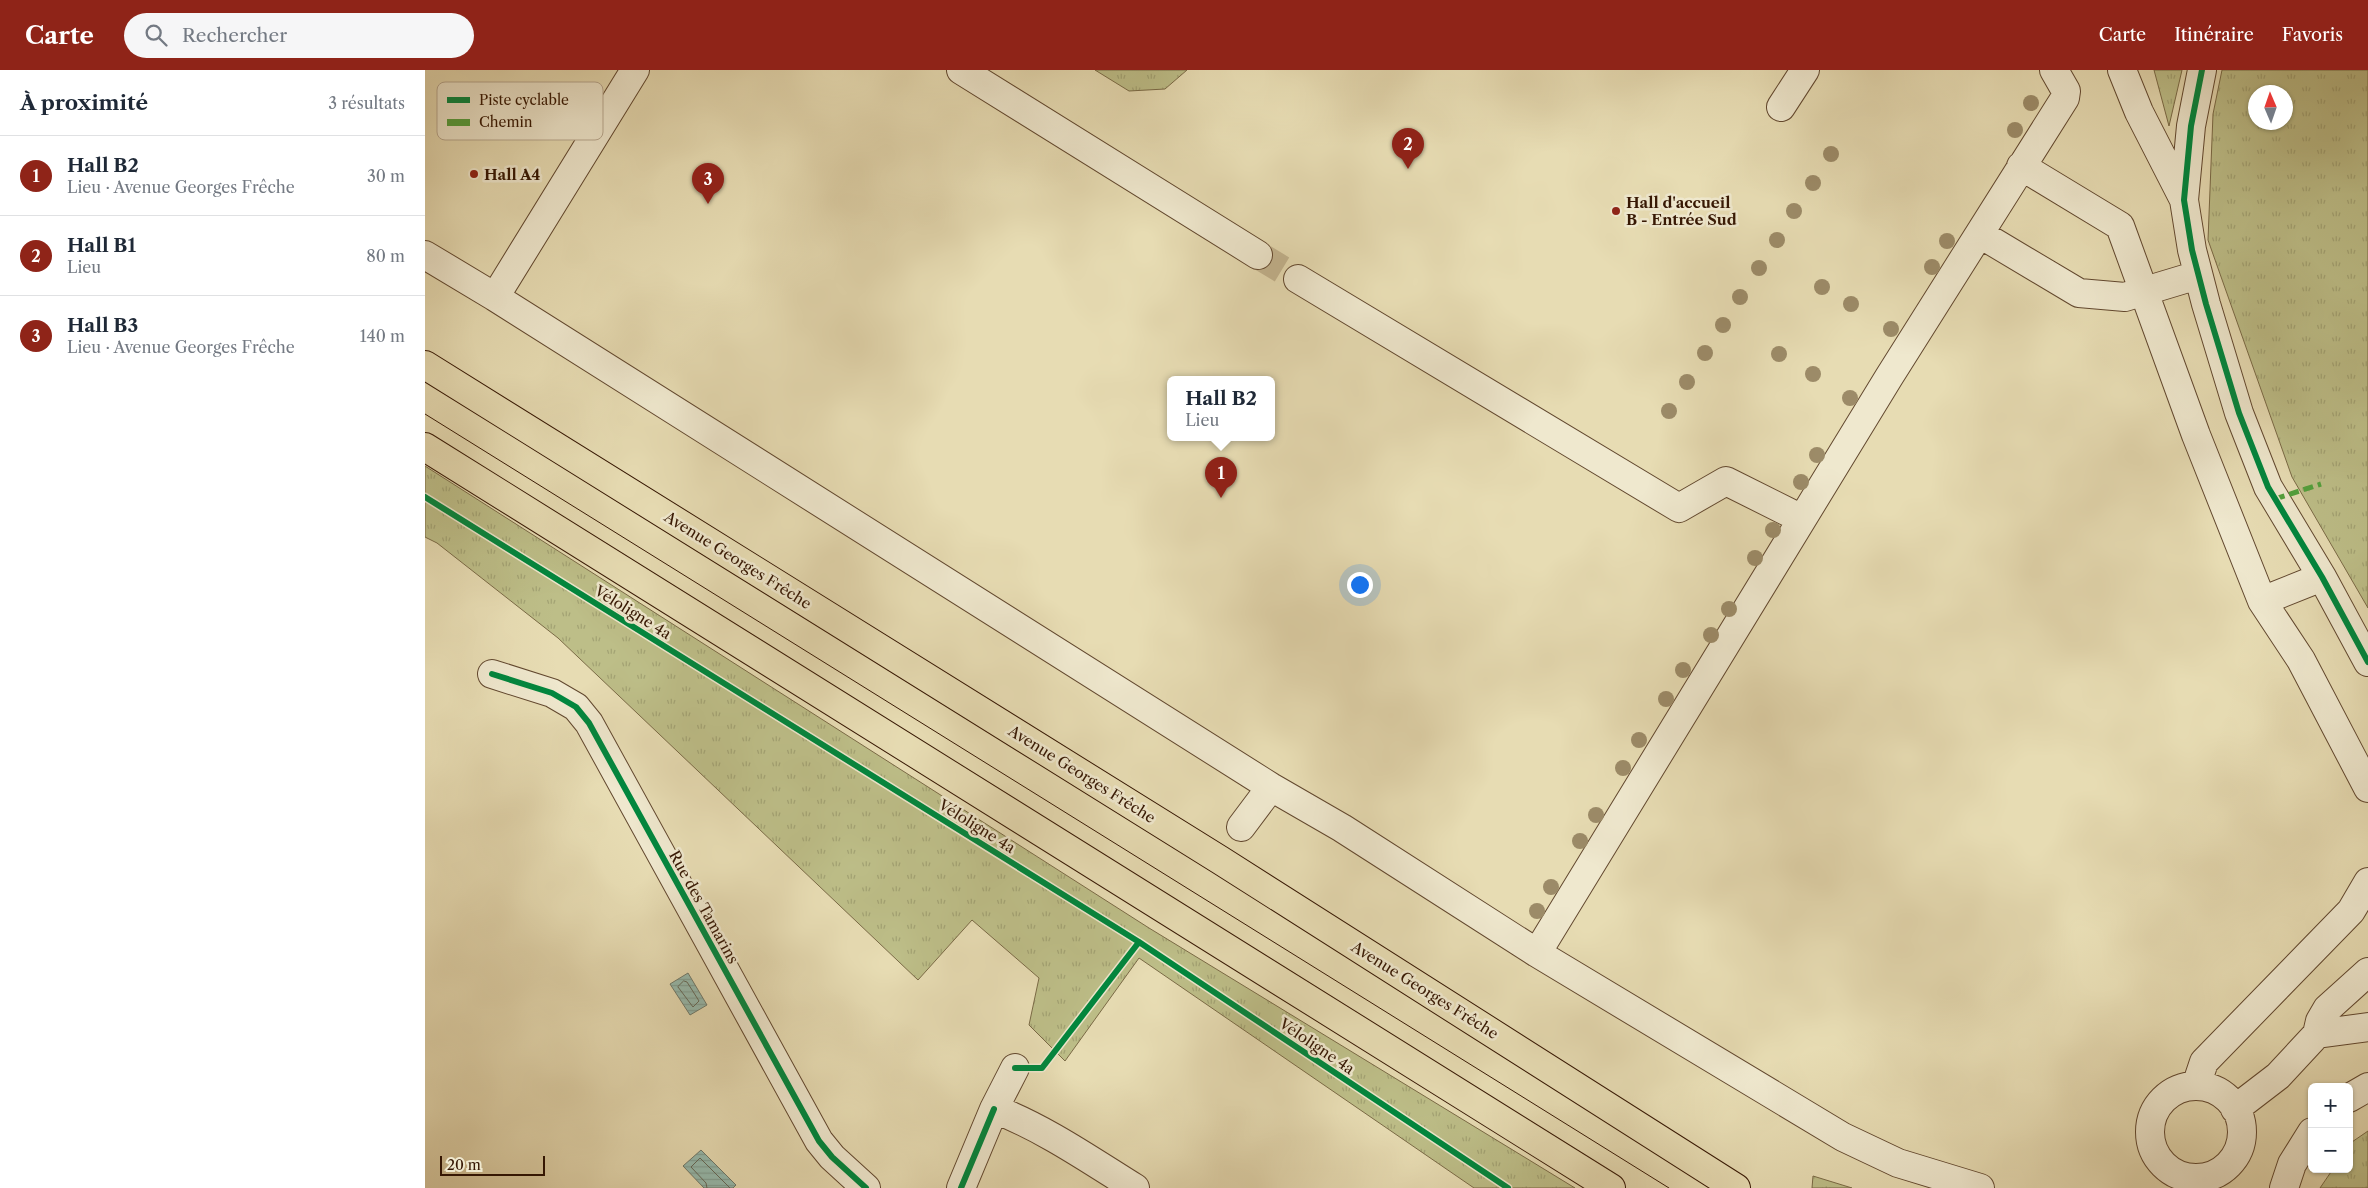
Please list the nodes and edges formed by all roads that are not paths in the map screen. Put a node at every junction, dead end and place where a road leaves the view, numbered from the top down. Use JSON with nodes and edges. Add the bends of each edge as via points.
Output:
{"nodes":[{"id":1,"x":635,"y":70,"type":"edge"},
{"id":2,"x":961,"y":70,"type":"edge"},
{"id":3,"x":1805,"y":70,"type":"edge"},
{"id":4,"x":2054,"y":70,"type":"edge"},
{"id":5,"x":2123,"y":70,"type":"edge"},
{"id":6,"x":2202,"y":70,"type":"edge"},
{"id":7,"x":1781,"y":107,"type":"dead end"},
{"id":8,"x":603,"y":122,"type":"edge"},
{"id":9,"x":592,"y":140,"type":"edge"},
{"id":10,"x":2021,"y":166,"type":"junction"},
{"id":11,"x":2184,"y":200,"type":"junction"},
{"id":12,"x":1980,"y":234,"type":"junction"},
{"id":13,"x":425,"y":255,"type":"edge"},
{"id":14,"x":1258,"y":255,"type":"tunnel mouth"},
{"id":15,"x":2198,"y":275,"type":"junction"},
{"id":16,"x":1298,"y":279,"type":"tunnel mouth"},
{"id":17,"x":2143,"y":292,"type":"junction"},
{"id":18,"x":495,"y":297,"type":"junction"},
{"id":19,"x":425,"y":365,"type":"edge"},
{"id":20,"x":425,"y":448,"type":"edge"},
{"id":21,"x":1802,"y":519,"type":"junction"},
{"id":22,"x":2322,"y":577,"type":"junction"},
{"id":23,"x":2262,"y":601,"type":"junction"},
{"id":24,"x":2368,"y":662,"type":"edge"},
{"id":25,"x":492,"y":674,"type":"dead end"},
{"id":26,"x":1271,"y":787,"type":"junction"},
{"id":27,"x":2368,"y":788,"type":"edge"},
{"id":28,"x":1241,"y":827,"type":"dead end"},
{"id":29,"x":2368,"y":882,"type":"edge"},
{"id":30,"x":1537,"y":953,"type":"junction"},
{"id":31,"x":2368,"y":972,"type":"edge"},
{"id":32,"x":2368,"y":1027,"type":"edge"},
{"id":33,"x":2317,"y":1034,"type":"junction"},
{"id":34,"x":1015,"y":1068,"type":"dead end"},
{"id":35,"x":2196,"y":1086,"type":"junction"},
{"id":36,"x":2368,"y":1087,"type":"edge"},
{"id":37,"x":2353,"y":1096,"type":"edge"},
{"id":38,"x":994,"y":1109,"type":"junction"},
{"id":39,"x":2235,"y":1109,"type":"junction"},
{"id":40,"x":2308,"y":1138,"type":"edge"},
{"id":41,"x":2207,"y":1182,"type":"edge"},
{"id":42,"x":866,"y":1188,"type":"edge"},
{"id":43,"x":961,"y":1188,"type":"edge"},
{"id":44,"x":1135,"y":1188,"type":"edge"},
{"id":45,"x":1611,"y":1188,"type":"edge"},
{"id":46,"x":1736,"y":1188,"type":"edge"},
{"id":47,"x":1980,"y":1188,"type":"edge"},
{"id":48,"x":2284,"y":1188,"type":"edge"}],
"edges":[{"from":1,"to":8,"type":"street"},
{"from":2,"to":14,"type":"street"},
{"from":3,"to":7,"type":"street"},
{"from":4,"to":10,"type":"street","via":[[2066,91],[2065,98]]},
{"from":5,"to":11,"type":"street","via":[[2139,112]]},
{"from":6,"to":11,"type":"street","via":[[2191,126]]},
{"from":9,"to":18,"type":"street"},
{"from":10,"to":12,"type":"street"},
{"from":10,"to":17,"type":"street","via":[[2120,226]]},
{"from":11,"to":15,"type":"street"},
{"from":12,"to":17,"type":"street","via":[[2079,294],[2125,297]]},
{"from":12,"to":21,"type":"street"},
{"from":13,"to":18,"type":"street"},
{"from":15,"to":17,"type":"street"},
{"from":15,"to":22,"type":"street","via":[[2239,413],[2268,486]]},
{"from":16,"to":21,"type":"street","via":[[1679,508],[1726,482]]},
{"from":17,"to":23,"type":"street"},
{"from":18,"to":26,"type":"street"},
{"from":19,"to":46,"type":"main road","name":"Avenue Georges Frêche","via":[[1220,860]]},
{"from":20,"to":45,"type":"main road"},
{"from":21,"to":30,"type":"street"},
{"from":22,"to":23,"type":"street"},
{"from":22,"to":24,"type":"street"},
{"from":23,"to":27,"type":"street","via":[[2301,660]]},
{"from":25,"to":42,"type":"street","name":"Rue des Tamarins","via":[[552,693],[577,707],[589,723],[819,1141]]},
{"from":26,"to":28,"type":"street"},
{"from":26,"to":30,"type":"street","via":[[1342,828]]},
{"from":29,"to":35,"type":"street","via":[[2351,911],[2204,1062]]},
{"from":30,"to":47,"type":"street","via":[[1869,1150],[1897,1163]]},
{"from":31,"to":33,"type":"street","via":[[2327,1009],[2319,1021]]},
{"from":32,"to":33,"type":"street"},
{"from":33,"to":39,"type":"street","via":[[2279,1076]]},
{"from":34,"to":38,"type":"street"},
{"from":35,"to":39,"type":"street","via":[[2225,1096]]},
{"from":35,"to":41,"type":"street","via":[[2171,1093],[2161,1102],[2152,1118],[2151,1140],[2165,1166],[2178,1174]]},
{"from":36,"to":37,"type":"street"},
{"from":38,"to":43,"type":"street"},
{"from":38,"to":44,"type":"street","via":[[1013,1116]]},
{"from":39,"to":41,"type":"street","via":[[2241,1122],[2239,1150],[2231,1162]]},
{"from":40,"to":48,"type":"street","via":[[2292,1164]]}]}
